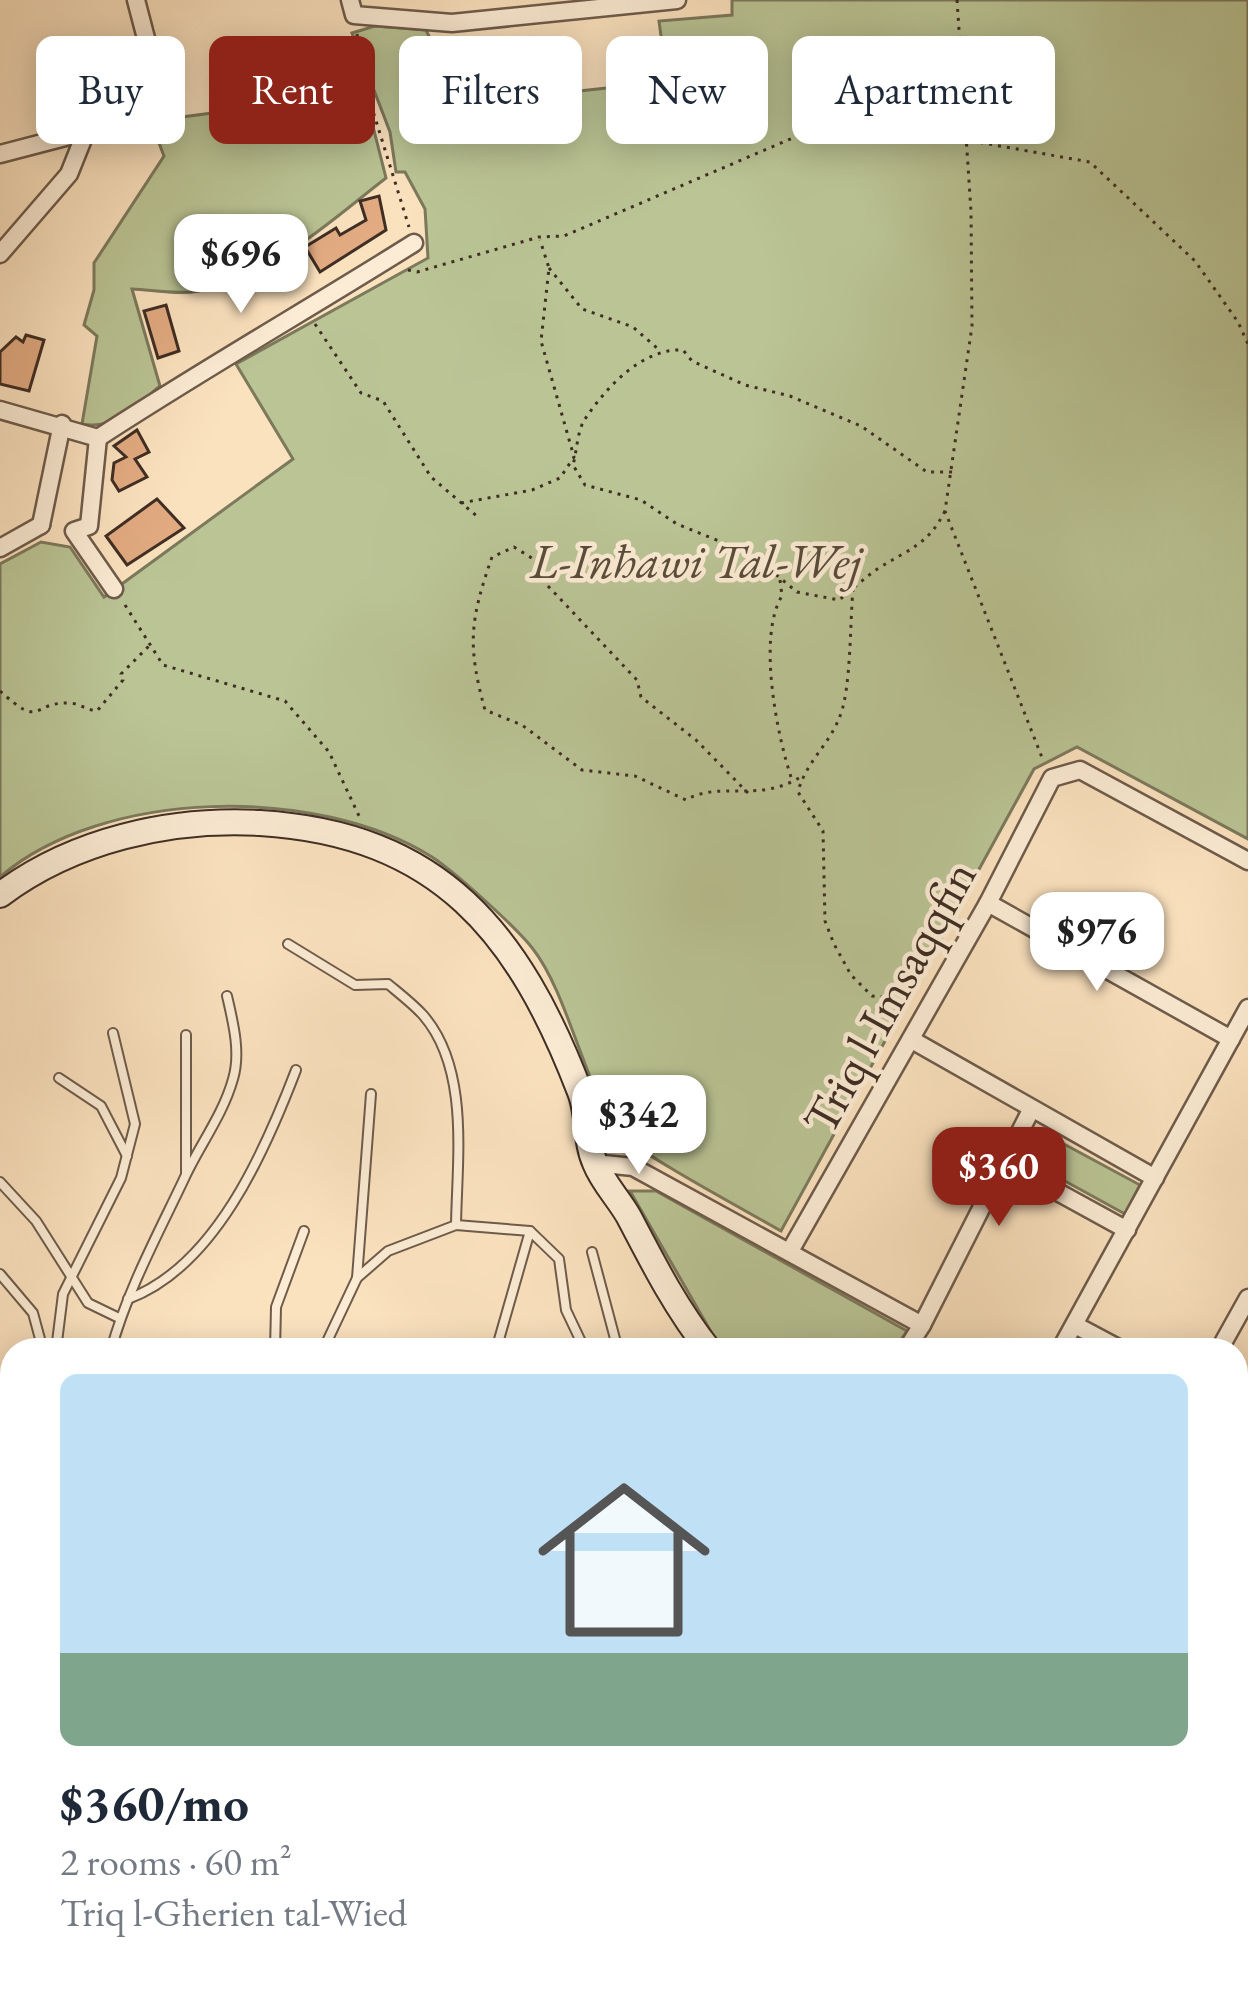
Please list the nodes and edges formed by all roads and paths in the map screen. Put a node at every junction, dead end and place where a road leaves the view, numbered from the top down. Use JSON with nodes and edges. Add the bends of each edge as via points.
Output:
{"nodes":[{"id":1,"x":136,"y":0,"type":"edge"},
{"id":2,"x":677,"y":0,"type":"edge"},
{"id":3,"x":957,"y":0,"type":"edge"},
{"id":4,"x":352,"y":7,"type":"edge"},
{"id":5,"x":145,"y":36,"type":"edge"},
{"id":6,"x":959,"y":36,"type":"edge"},
{"id":7,"x":792,"y":138,"type":"edge"},
{"id":8,"x":42,"y":144,"type":"edge"},
{"id":9,"x":81,"y":144,"type":"edge"},
{"id":10,"x":966,"y":144,"type":"edge"},
{"id":11,"x":989,"y":144,"type":"edge"},
{"id":12,"x":0,"y":154,"type":"edge"},
{"id":13,"x":538,"y":236,"type":"junction"},
{"id":14,"x":414,"y":243,"type":"joint"},
{"id":15,"x":0,"y":254,"type":"edge"},
{"id":16,"x":381,"y":263,"type":"junction"},
{"id":17,"x":549,"y":268,"type":"junction"},
{"id":18,"x":307,"y":312,"type":"junction"},
{"id":19,"x":1248,"y":344,"type":"edge"},
{"id":20,"x":659,"y":349,"type":"junction"},
{"id":21,"x":0,"y":410,"type":"edge"},
{"id":22,"x":62,"y":424,"type":"junction"},
{"id":23,"x":98,"y":438,"type":"junction"},
{"id":24,"x":953,"y":472,"type":"junction"},
{"id":25,"x":461,"y":503,"type":"junction"},
{"id":26,"x":945,"y":511,"type":"junction"},
{"id":27,"x":479,"y":518,"type":"dead end"},
{"id":28,"x":41,"y":525,"type":"junction"},
{"id":29,"x":74,"y":531,"type":"junction"},
{"id":30,"x":0,"y":548,"type":"edge"},
{"id":31,"x":780,"y":578,"type":"junction"},
{"id":32,"x":114,"y":589,"type":"joint"},
{"id":33,"x":853,"y":589,"type":"junction"},
{"id":34,"x":150,"y":644,"type":"junction"},
{"id":35,"x":0,"y":691,"type":"edge"},
{"id":36,"x":802,"y":776,"type":"junction"},
{"id":37,"x":1052,"y":778,"type":"junction"},
{"id":38,"x":792,"y":782,"type":"junction"},
{"id":39,"x":748,"y":793,"type":"junction"},
{"id":40,"x":365,"y":828,"type":"dead end"},
{"id":41,"x":1248,"y":862,"type":"edge"},
{"id":42,"x":0,"y":895,"type":"edge"},
{"id":43,"x":988,"y":903,"type":"junction"},
{"id":44,"x":288,"y":944,"type":"dead end"},
{"id":45,"x":227,"y":996,"type":"dead end"},
{"id":46,"x":1248,"y":1009,"type":"edge"},
{"id":47,"x":916,"y":1033,"type":"junction"},
{"id":48,"x":113,"y":1034,"type":"dead end"},
{"id":49,"x":185,"y":1035,"type":"dead end"},
{"id":50,"x":1231,"y":1039,"type":"junction"},
{"id":51,"x":296,"y":1070,"type":"dead end"},
{"id":52,"x":59,"y":1078,"type":"dead end"},
{"id":53,"x":371,"y":1094,"type":"dead end"},
{"id":54,"x":1030,"y":1110,"type":"junction"},
{"id":55,"x":128,"y":1157,"type":"junction"},
{"id":56,"x":594,"y":1162,"type":"junction"},
{"id":57,"x":1003,"y":1162,"type":"junction"},
{"id":58,"x":186,"y":1174,"type":"junction"},
{"id":59,"x":1155,"y":1178,"type":"junction"},
{"id":60,"x":0,"y":1182,"type":"edge"},
{"id":61,"x":456,"y":1225,"type":"junction"},
{"id":62,"x":1127,"y":1230,"type":"junction"},
{"id":63,"x":530,"y":1231,"type":"junction"},
{"id":64,"x":304,"y":1232,"type":"dead end"},
{"id":65,"x":790,"y":1251,"type":"junction"},
{"id":66,"x":592,"y":1252,"type":"dead end"},
{"id":67,"x":0,"y":1274,"type":"edge"},
{"id":68,"x":356,"y":1278,"type":"junction"},
{"id":69,"x":70,"y":1280,"type":"junction"},
{"id":70,"x":1248,"y":1298,"type":"edge"},
{"id":71,"x":127,"y":1300,"type":"junction"},
{"id":72,"x":119,"y":1318,"type":"junction"},
{"id":73,"x":922,"y":1325,"type":"junction"},
{"id":74,"x":1075,"y":1325,"type":"junction"},
{"id":75,"x":40,"y":1338,"type":"edge"},
{"id":76,"x":58,"y":1338,"type":"edge"},
{"id":77,"x":114,"y":1338,"type":"edge"},
{"id":78,"x":275,"y":1338,"type":"edge"},
{"id":79,"x":328,"y":1338,"type":"edge"},
{"id":80,"x":499,"y":1338,"type":"edge"},
{"id":81,"x":579,"y":1338,"type":"edge"},
{"id":82,"x":615,"y":1338,"type":"edge"},
{"id":83,"x":701,"y":1338,"type":"edge"},
{"id":84,"x":914,"y":1338,"type":"edge"},
{"id":85,"x":1067,"y":1338,"type":"edge"},
{"id":86,"x":1099,"y":1338,"type":"edge"},
{"id":87,"x":1226,"y":1338,"type":"edge"}],
"edges":[{"from":1,"to":5,"type":"street"},
{"from":2,"to":4,"type":"street","via":[[452,22]]},
{"from":3,"to":6,"type":"path"},
{"from":4,"to":14,"type":"path","via":[[363,79]]},
{"from":7,"to":13,"type":"path","via":[[564,236]]},
{"from":8,"to":12,"type":"street"},
{"from":9,"to":15,"type":"street","via":[[69,174]]},
{"from":10,"to":24,"type":"path","via":[[972,326]]},
{"from":11,"to":19,"type":"path","via":[[1090,162],[1195,261]]},
{"from":13,"to":16,"type":"path","via":[[417,272]]},
{"from":13,"to":17,"type":"path"},
{"from":14,"to":16,"type":"street"},
{"from":16,"to":18,"type":"street"},
{"from":17,"to":20,"type":"path","via":[[582,308],[633,327]]},
{"from":17,"to":25,"type":"path","via":[[542,341],[574,457],[560,478],[532,490]]},
{"from":18,"to":23,"type":"street","via":[[229,352]]},
{"from":18,"to":25,"type":"path","via":[[362,393],[382,401],[431,477]]},
{"from":20,"to":24,"type":"path","via":[[682,350],[746,385],[861,425],[928,472]]},
{"from":20,"to":31,"type":"path","via":[[583,422],[574,465],[585,485],[641,500],[676,524],[751,554]]},
{"from":21,"to":22,"type":"street"},
{"from":22,"to":23,"type":"street"},
{"from":22,"to":28,"type":"street"},
{"from":23,"to":29,"type":"street","via":[[89,526]]},
{"from":24,"to":26,"type":"path"},
{"from":25,"to":27,"type":"path"},
{"from":26,"to":33,"type":"path","via":[[918,549]]},
{"from":26,"to":37,"type":"path"},
{"from":28,"to":29,"type":"street"},
{"from":28,"to":30,"type":"street"},
{"from":29,"to":32,"type":"street"},
{"from":31,"to":33,"type":"path","via":[[797,592],[839,600]]},
{"from":31,"to":38,"type":"path","via":[[782,596],[771,614],[773,670],[778,739]]},
{"from":32,"to":34,"type":"path"},
{"from":33,"to":36,"type":"path","via":[[844,708]]},
{"from":34,"to":35,"type":"path","via":[[97,711],[73,702],[22,711]]},
{"from":34,"to":40,"type":"path","via":[[163,665],[285,701],[329,752]]},
{"from":36,"to":38,"type":"path"},
{"from":36,"to":47,"type":"path","via":[[798,792],[824,831],[825,921],[834,944],[851,976]]},
{"from":37,"to":41,"type":"street","via":[[1080,770]]},
{"from":37,"to":43,"type":"street","name":"Triq l-Imsaqqfin"},
{"from":38,"to":39,"type":"path"},
{"from":39,"to":39,"type":"path","via":[[700,791],[686,800],[635,776],[582,770],[522,725],[484,710],[470,656],[492,557],[514,547],[535,560],[548,585],[637,680],[641,697]]},
{"from":42,"to":56,"type":"main road","via":[[71,855],[152,830],[237,822],[372,844],[440,880],[530,980],[583,1098]]},
{"from":43,"to":47,"type":"street","name":"Triq l-Imsaqqfin"},
{"from":43,"to":50,"type":"street"},
{"from":44,"to":61,"type":"lane","via":[[355,985],[388,983],[426,1018],[451,1068]]},
{"from":45,"to":58,"type":"lane","via":[[235,1077]]},
{"from":46,"to":50,"type":"street"},
{"from":47,"to":54,"type":"street"},
{"from":47,"to":65,"type":"street","name":"Triq l-Imsaqqfin"},
{"from":48,"to":55,"type":"lane","via":[[135,1124]]},
{"from":49,"to":58,"type":"lane"},
{"from":50,"to":59,"type":"street"},
{"from":51,"to":71,"type":"lane","via":[[264,1155],[215,1226],[182,1266]]},
{"from":52,"to":55,"type":"lane","via":[[101,1106]]},
{"from":53,"to":68,"type":"lane"},
{"from":54,"to":57,"type":"street"},
{"from":54,"to":59,"type":"street"},
{"from":55,"to":69,"type":"lane"},
{"from":56,"to":65,"type":"street","via":[[633,1167]]},
{"from":56,"to":83,"type":"main road"},
{"from":57,"to":62,"type":"street"},
{"from":57,"to":73,"type":"street"},
{"from":58,"to":71,"type":"lane"},
{"from":59,"to":62,"type":"street"},
{"from":60,"to":69,"type":"lane","via":[[36,1221]]},
{"from":61,"to":63,"type":"lane"},
{"from":61,"to":68,"type":"lane","via":[[388,1250]]},
{"from":62,"to":74,"type":"street"},
{"from":63,"to":80,"type":"lane"},
{"from":63,"to":81,"type":"lane","via":[[559,1259]]},
{"from":64,"to":78,"type":"lane","via":[[276,1307]]},
{"from":65,"to":73,"type":"street"},
{"from":66,"to":82,"type":"lane"},
{"from":67,"to":75,"type":"lane","via":[[33,1313]]},
{"from":68,"to":79,"type":"lane"},
{"from":69,"to":72,"type":"lane","via":[[88,1303]]},
{"from":69,"to":76,"type":"lane"},
{"from":70,"to":87,"type":"street"},
{"from":71,"to":72,"type":"lane"},
{"from":72,"to":77,"type":"lane"},
{"from":73,"to":84,"type":"street"},
{"from":74,"to":85,"type":"street"},
{"from":74,"to":86,"type":"street"}]}
